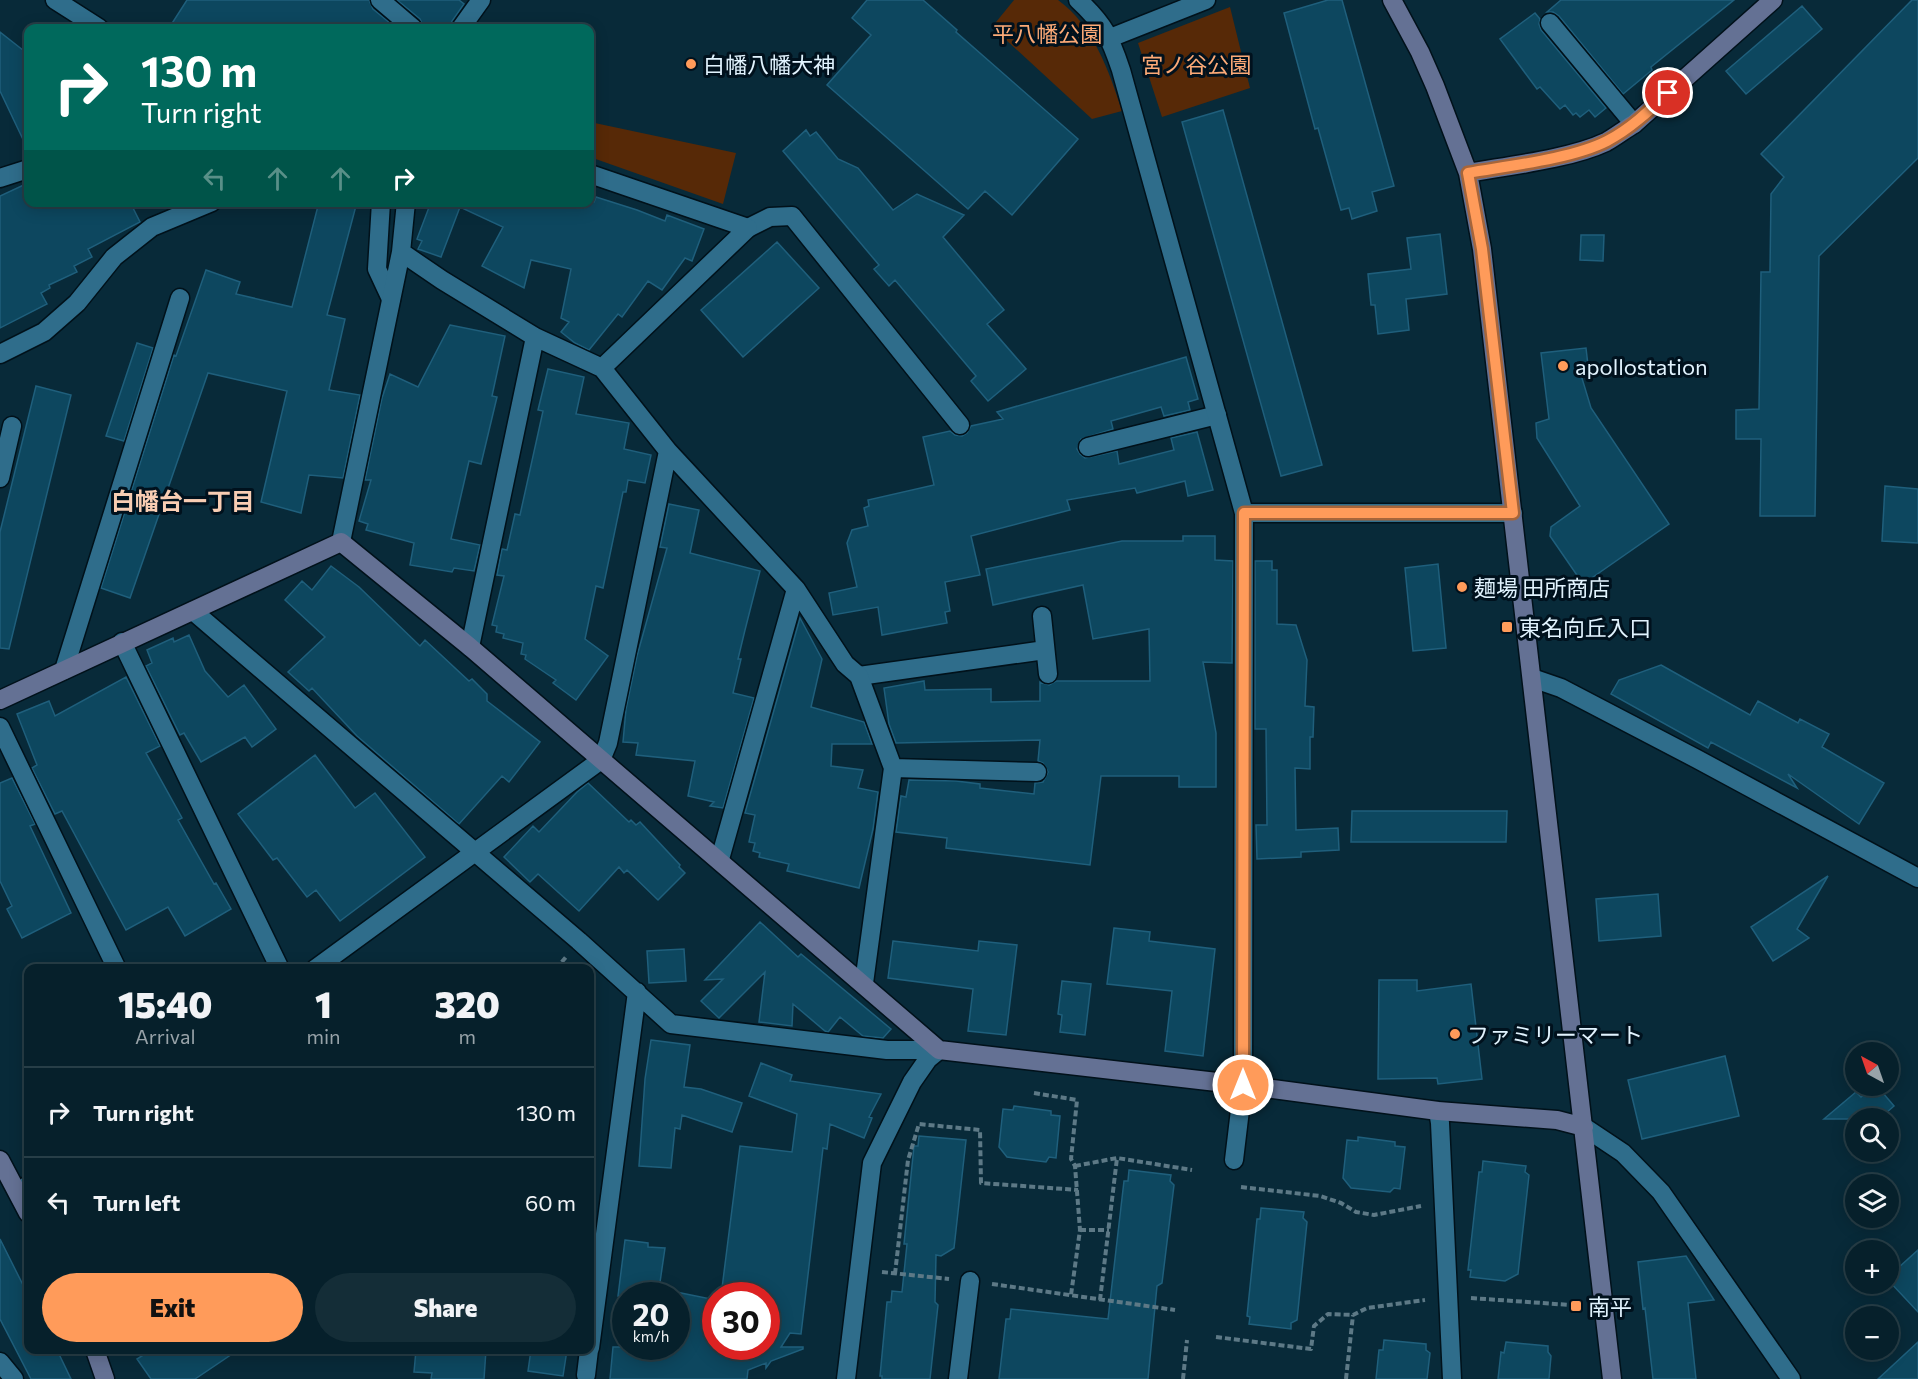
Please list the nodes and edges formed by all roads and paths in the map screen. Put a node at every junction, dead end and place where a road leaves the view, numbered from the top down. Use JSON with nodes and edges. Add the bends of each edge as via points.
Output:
{"nodes":[{"id":1,"x":55,"y":0,"type":"edge"},
{"id":2,"x":380,"y":0,"type":"edge"},
{"id":3,"x":481,"y":0,"type":"edge"},
{"id":4,"x":1078,"y":0,"type":"edge"},
{"id":5,"x":1206,"y":0,"type":"edge"},
{"id":6,"x":1773,"y":0,"type":"edge"},
{"id":7,"x":1395,"y":1,"type":"edge"},
{"id":8,"x":1550,"y":23,"type":"dead end"},
{"id":9,"x":93,"y":24,"type":"edge"},
{"id":10,"x":408,"y":24,"type":"edge"},
{"id":11,"x":465,"y":24,"type":"edge"},
{"id":12,"x":1110,"y":38,"type":"junction"},
{"id":13,"x":1634,"y":124,"type":"junction"},
{"id":14,"x":24,"y":170,"type":"edge"},
{"id":15,"x":1468,"y":173,"type":"junction"},
{"id":16,"x":594,"y":175,"type":"edge"},
{"id":17,"x":0,"y":178,"type":"edge"},
{"id":18,"x":200,"y":207,"type":"edge"},
{"id":19,"x":381,"y":207,"type":"edge"},
{"id":20,"x":405,"y":207,"type":"edge"},
{"id":21,"x":748,"y":228,"type":"junction"},
{"id":22,"x":400,"y":252,"type":"junction"},
{"id":23,"x":180,"y":298,"type":"dead end"},
{"id":24,"x":391,"y":299,"type":"junction"},
{"id":25,"x":535,"y":338,"type":"junction"},
{"id":26,"x":0,"y":354,"type":"edge"},
{"id":27,"x":602,"y":368,"type":"junction"},
{"id":28,"x":1217,"y":415,"type":"junction"},
{"id":29,"x":960,"y":425,"type":"dead end"},
{"id":30,"x":12,"y":426,"type":"dead end"},
{"id":31,"x":1088,"y":447,"type":"dead end"},
{"id":32,"x":668,"y":452,"type":"junction"},
{"id":33,"x":0,"y":478,"type":"edge"},
{"id":34,"x":1244,"y":513,"type":"junction"},
{"id":35,"x":1513,"y":513,"type":"junction"},
{"id":36,"x":341,"y":542,"type":"junction"},
{"id":37,"x":796,"y":589,"type":"junction"},
{"id":38,"x":193,"y":611,"type":"junction"},
{"id":39,"x":1042,"y":616,"type":"dead end"},
{"id":40,"x":122,"y":642,"type":"junction"},
{"id":41,"x":470,"y":647,"type":"junction"},
{"id":42,"x":1045,"y":650,"type":"junction"},
{"id":43,"x":64,"y":670,"type":"junction"},
{"id":44,"x":1048,"y":674,"type":"dead end"},
{"id":45,"x":859,"y":676,"type":"junction"},
{"id":46,"x":1532,"y":678,"type":"junction"},
{"id":47,"x":0,"y":700,"type":"edge"},
{"id":48,"x":0,"y":727,"type":"edge"},
{"id":49,"x":601,"y":760,"type":"junction"},
{"id":50,"x":893,"y":768,"type":"junction"},
{"id":51,"x":1037,"y":772,"type":"dead end"},
{"id":52,"x":475,"y":853,"type":"junction"},
{"id":53,"x":720,"y":860,"type":"junction"},
{"id":54,"x":1918,"y":878,"type":"edge"},
{"id":55,"x":115,"y":964,"type":"edge"},
{"id":56,"x":278,"y":964,"type":"edge"},
{"id":57,"x":322,"y":964,"type":"edge"},
{"id":58,"x":864,"y":983,"type":"junction"},
{"id":59,"x":637,"y":992,"type":"junction"},
{"id":60,"x":939,"y":1050,"type":"junction"},
{"id":61,"x":1243,"y":1085,"type":"junction"},
{"id":62,"x":1034,"y":1093,"type":"dead end"},
{"id":63,"x":1438,"y":1111,"type":"junction"},
{"id":64,"x":1584,"y":1127,"type":"junction"},
{"id":65,"x":1117,"y":1158,"type":"junction"},
{"id":66,"x":0,"y":1160,"type":"edge"},
{"id":67,"x":1234,"y":1160,"type":"dead end"},
{"id":68,"x":1075,"y":1166,"type":"junction"},
{"id":69,"x":1192,"y":1170,"type":"dead end"},
{"id":70,"x":1241,"y":1187,"type":"dead end"},
{"id":71,"x":23,"y":1189,"type":"edge"},
{"id":72,"x":1078,"y":1190,"type":"junction"},
{"id":73,"x":1444,"y":1199,"type":"junction"},
{"id":74,"x":1080,"y":1230,"type":"junction"},
{"id":75,"x":1109,"y":1230,"type":"junction"},
{"id":76,"x":859,"y":1269,"type":"junction"},
{"id":77,"x":895,"y":1274,"type":"junction"},
{"id":78,"x":970,"y":1281,"type":"junction"},
{"id":79,"x":1071,"y":1296,"type":"junction"},
{"id":80,"x":1449,"y":1297,"type":"junction"},
{"id":81,"x":1100,"y":1299,"type":"junction"},
{"id":82,"x":1570,"y":1305,"type":"dead end"},
{"id":83,"x":1176,"y":1310,"type":"dead end"},
{"id":84,"x":594,"y":1312,"type":"edge"},
{"id":85,"x":1353,"y":1315,"type":"junction"},
{"id":86,"x":1216,"y":1337,"type":"dead end"},
{"id":87,"x":1187,"y":1340,"type":"dead end"},
{"id":88,"x":96,"y":1354,"type":"edge"},
{"id":89,"x":588,"y":1354,"type":"edge"},
{"id":90,"x":0,"y":1362,"type":"edge"},
{"id":91,"x":586,"y":1375,"type":"dead end"},
{"id":92,"x":14,"y":1379,"type":"edge"},
{"id":93,"x":105,"y":1379,"type":"edge"},
{"id":94,"x":846,"y":1379,"type":"edge"},
{"id":95,"x":958,"y":1379,"type":"edge"},
{"id":96,"x":1183,"y":1379,"type":"edge"},
{"id":97,"x":1346,"y":1379,"type":"edge"},
{"id":98,"x":1452,"y":1379,"type":"edge"},
{"id":99,"x":1612,"y":1379,"type":"edge"},
{"id":100,"x":1791,"y":1379,"type":"edge"}],
"edges":[{"from":1,"to":9,"type":"street"},
{"from":2,"to":10,"type":"street"},
{"from":3,"to":11,"type":"street"},
{"from":4,"to":12,"type":"street"},
{"from":5,"to":12,"type":"street"},
{"from":6,"to":13,"type":"street"},
{"from":7,"to":15,"type":"street","via":[[1435,86]]},
{"from":8,"to":13,"type":"street"},
{"from":12,"to":28,"type":"street"},
{"from":13,"to":15,"type":"street","via":[[1591,147]]},
{"from":14,"to":17,"type":"street"},
{"from":15,"to":35,"type":"street","via":[[1482,249]]},
{"from":16,"to":21,"type":"street"},
{"from":18,"to":26,"type":"street","via":[[152,226],[114,257],[77,303],[45,332]]},
{"from":19,"to":24,"type":"street","via":[[377,269]]},
{"from":20,"to":22,"type":"street"},
{"from":21,"to":27,"type":"street"},
{"from":21,"to":29,"type":"street","via":[[770,217],[792,216]]},
{"from":22,"to":24,"type":"street"},
{"from":22,"to":25,"type":"street"},
{"from":23,"to":43,"type":"street"},
{"from":24,"to":36,"type":"street"},
{"from":25,"to":27,"type":"street"},
{"from":25,"to":41,"type":"street"},
{"from":27,"to":32,"type":"street"},
{"from":28,"to":31,"type":"street"},
{"from":28,"to":34,"type":"street"},
{"from":30,"to":33,"type":"street"},
{"from":32,"to":37,"type":"street"},
{"from":32,"to":49,"type":"street","via":[[608,743]]},
{"from":34,"to":35,"type":"street"},
{"from":34,"to":61,"type":"street"},
{"from":35,"to":46,"type":"street"},
{"from":36,"to":38,"type":"street"},
{"from":36,"to":41,"type":"street"},
{"from":37,"to":45,"type":"street","via":[[845,664]]},
{"from":37,"to":53,"type":"street"},
{"from":38,"to":40,"type":"street"},
{"from":38,"to":52,"type":"street"},
{"from":39,"to":42,"type":"street"},
{"from":40,"to":43,"type":"street"},
{"from":40,"to":56,"type":"street"},
{"from":41,"to":49,"type":"street"},
{"from":42,"to":44,"type":"street"},
{"from":42,"to":45,"type":"street"},
{"from":43,"to":47,"type":"street"},
{"from":45,"to":50,"type":"street"},
{"from":46,"to":54,"type":"street","via":[[1562,688]]},
{"from":46,"to":64,"type":"street"},
{"from":48,"to":55,"type":"street"},
{"from":49,"to":52,"type":"street"},
{"from":49,"to":53,"type":"street"},
{"from":50,"to":51,"type":"street"},
{"from":50,"to":58,"type":"street"},
{"from":52,"to":57,"type":"street"},
{"from":52,"to":59,"type":"street"},
{"from":53,"to":58,"type":"street"},
{"from":58,"to":60,"type":"street"},
{"from":59,"to":60,"type":"street","via":[[671,1024],[886,1050]]},
{"from":59,"to":84,"type":"street"},
{"from":60,"to":61,"type":"street"},
{"from":60,"to":76,"type":"street","via":[[912,1083],[872,1163]]},
{"from":61,"to":63,"type":"street"},
{"from":61,"to":67,"type":"street"},
{"from":62,"to":68,"type":"path","via":[[1077,1100],[1071,1159]]},
{"from":63,"to":64,"type":"street","via":[[1557,1120]]},
{"from":63,"to":73,"type":"street"},
{"from":64,"to":99,"type":"street"},
{"from":64,"to":100,"type":"street","via":[[1623,1153],[1660,1192]]},
{"from":65,"to":68,"type":"path"},
{"from":65,"to":69,"type":"path"},
{"from":65,"to":75,"type":"path"},
{"from":66,"to":71,"type":"street"},
{"from":68,"to":72,"type":"path"},
{"from":70,"to":73,"type":"path","via":[[1320,1196],[1356,1212],[1374,1215],[1414,1209]]},
{"from":72,"to":74,"type":"path"},
{"from":72,"to":77,"type":"path","via":[[981,1183],[980,1130],[919,1124],[908,1160]]},
{"from":73,"to":80,"type":"street"},
{"from":74,"to":75,"type":"path"},
{"from":74,"to":79,"type":"path"},
{"from":75,"to":81,"type":"path"},
{"from":76,"to":77,"type":"path"},
{"from":76,"to":94,"type":"street"},
{"from":77,"to":78,"type":"path"},
{"from":78,"to":79,"type":"path"},
{"from":78,"to":95,"type":"street"},
{"from":79,"to":81,"type":"path"},
{"from":80,"to":82,"type":"path"},
{"from":80,"to":85,"type":"path","via":[[1367,1308]]},
{"from":80,"to":98,"type":"street"},
{"from":81,"to":83,"type":"path"},
{"from":85,"to":86,"type":"path","via":[[1328,1314],[1314,1326],[1311,1349]]},
{"from":85,"to":97,"type":"path"},
{"from":87,"to":96,"type":"path"},
{"from":88,"to":93,"type":"street"},
{"from":89,"to":91,"type":"street"},
{"from":90,"to":92,"type":"street"}]}
